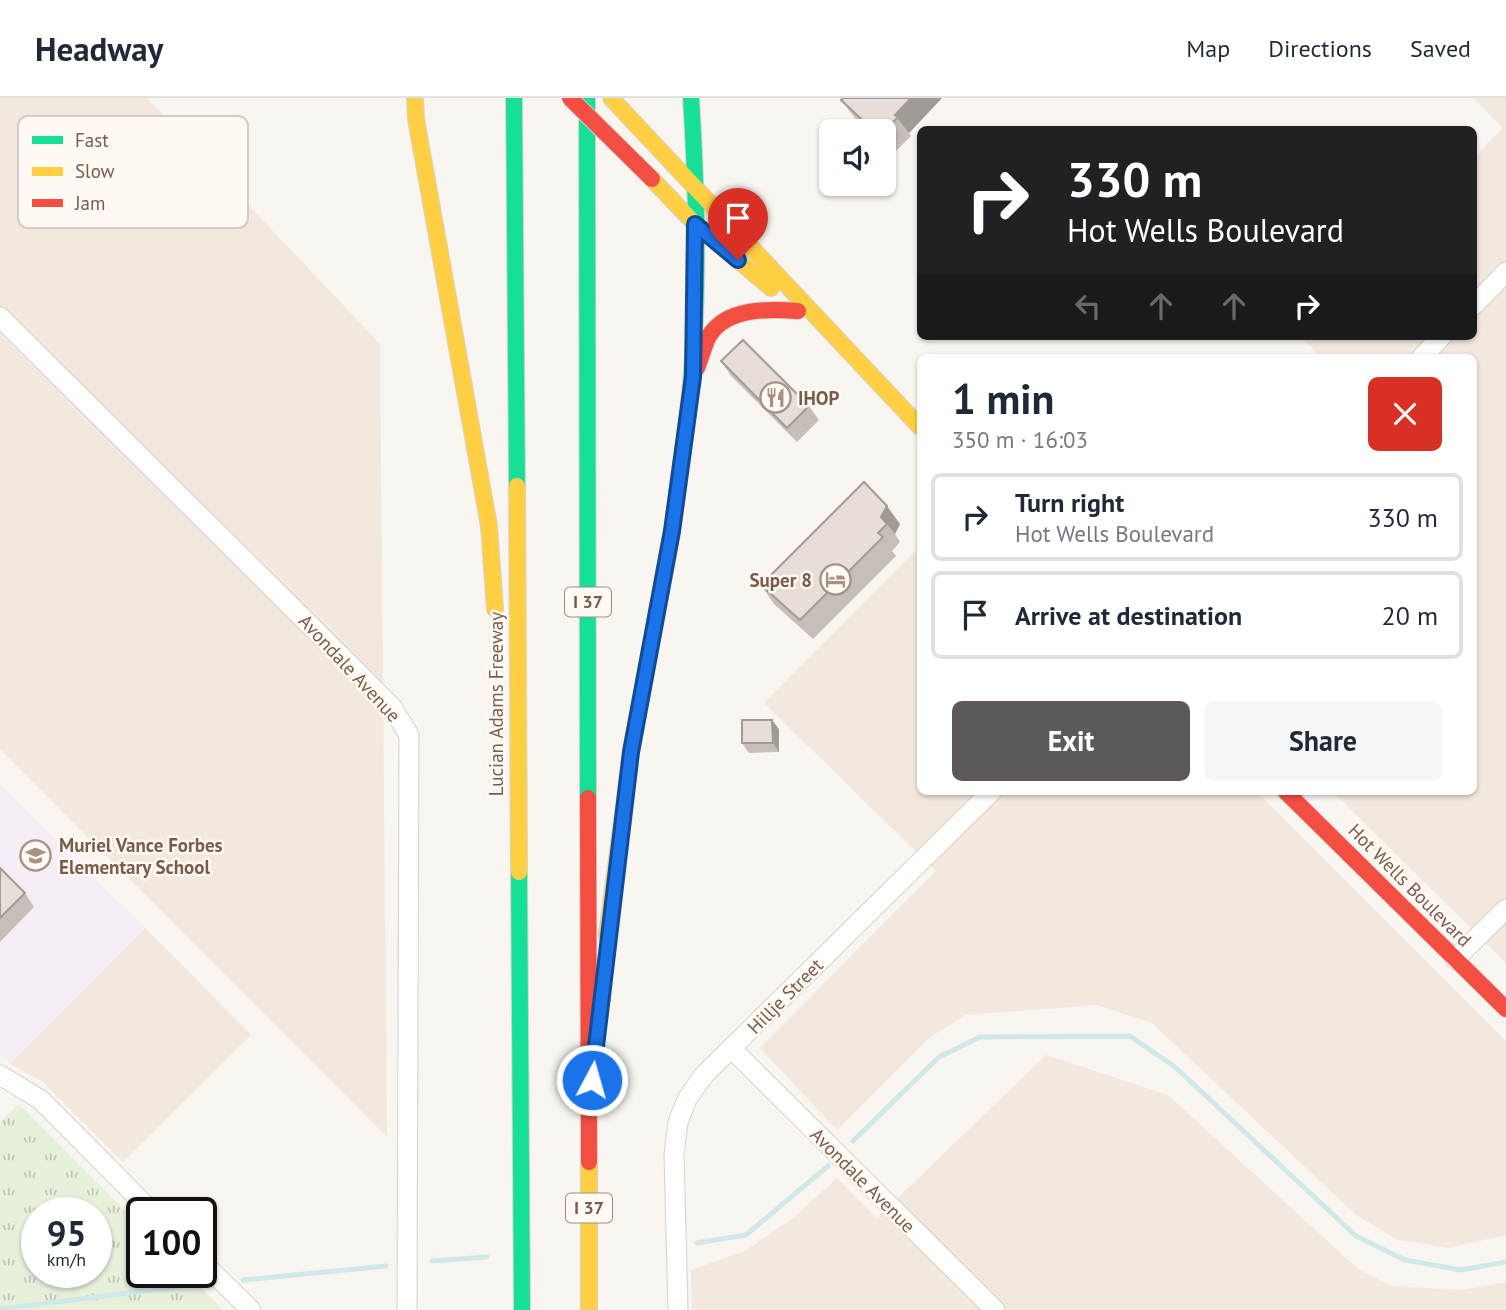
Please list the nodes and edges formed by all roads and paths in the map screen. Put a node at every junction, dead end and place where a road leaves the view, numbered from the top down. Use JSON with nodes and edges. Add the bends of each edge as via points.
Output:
{"nodes":[{"id":1,"x":415,"y":98,"type":"edge"},
{"id":2,"x":514,"y":98,"type":"edge"},
{"id":3,"x":570,"y":98,"type":"edge"},
{"id":4,"x":587,"y":98,"type":"edge"},
{"id":5,"x":611,"y":98,"type":"edge"},
{"id":6,"x":691,"y":98,"type":"edge"},
{"id":7,"x":696,"y":183,"type":"junction"},
{"id":8,"x":695,"y":224,"type":"junction"},
{"id":9,"x":1506,"y":272,"type":"edge"},
{"id":10,"x":1477,"y":302,"type":"edge"},
{"id":11,"x":798,"y":311,"type":"junction"},
{"id":12,"x":0,"y":317,"type":"edge"},
{"id":13,"x":1439,"y":340,"type":"edge"},
{"id":14,"x":839,"y":345,"type":"junction"},
{"id":15,"x":1425,"y":354,"type":"edge"},
{"id":16,"x":693,"y":377,"type":"junction"},
{"id":17,"x":917,"y":424,"type":"edge"},
{"id":18,"x":496,"y":623,"type":"dead end"},
{"id":19,"x":501,"y":706,"type":"dead end"},
{"id":20,"x":988,"y":795,"type":"edge"},
{"id":21,"x":1289,"y":795,"type":"edge"},
{"id":22,"x":1506,"y":909,"type":"edge"},
{"id":23,"x":518,"y":957,"type":"junction"},
{"id":24,"x":1455,"y":959,"type":"junction"},
{"id":25,"x":1506,"y":1009,"type":"edge"},
{"id":26,"x":732,"y":1049,"type":"junction"},
{"id":27,"x":0,"y":1075,"type":"edge"},
{"id":28,"x":589,"y":1105,"type":"junction"},
{"id":29,"x":137,"y":1197,"type":"edge"},
{"id":30,"x":217,"y":1277,"type":"edge"},
{"id":31,"x":522,"y":1308,"type":"edge"},
{"id":32,"x":251,"y":1310,"type":"edge"},
{"id":33,"x":407,"y":1310,"type":"edge"},
{"id":34,"x":589,"y":1310,"type":"edge"},
{"id":35,"x":678,"y":1310,"type":"edge"},
{"id":36,"x":995,"y":1310,"type":"edge"}],
"edges":[{"from":1,"to":18,"type":"main road","via":[[489,526]]},
{"from":2,"to":23,"type":"main road","name":"Lucian Adams Freeway"},
{"from":3,"to":8,"type":"main road","bridge":true},
{"from":4,"to":28,"type":"main road","number":"I 37"},
{"from":5,"to":7,"type":"main road"},
{"from":6,"to":7,"type":"main road"},
{"from":7,"to":8,"type":"main road"},
{"from":7,"to":14,"type":"main road"},
{"from":8,"to":11,"type":"main road"},
{"from":8,"to":16,"type":"main road"},
{"from":9,"to":10,"type":"street"},
{"from":11,"to":14,"type":"main road"},
{"from":11,"to":16,"type":"main road","via":[[778,309],[729,318],[711,333]]},
{"from":12,"to":33,"type":"street","name":"Avondale Avenue","via":[[392,707],[409,735]]},
{"from":13,"to":15,"type":"street"},
{"from":14,"to":17,"type":"main road"},
{"from":16,"to":28,"type":"main road","via":[[672,531],[631,752]]},
{"from":19,"to":23,"type":"main road"},
{"from":20,"to":26,"type":"street","name":"Hillje Street"},
{"from":21,"to":24,"type":"main road","name":"Hot Wells Boulevard"},
{"from":22,"to":24,"type":"street"},
{"from":23,"to":31,"type":"main road","name":"Lucian Adams Freeway"},
{"from":24,"to":25,"type":"main road","name":"Hot Wells Boulevard"},
{"from":26,"to":35,"type":"street","name":"Hillje Street","via":[[704,1075],[678,1122],[674,1155]]},
{"from":26,"to":36,"type":"street","name":"Avondale Avenue"},
{"from":27,"to":29,"type":"street","via":[[41,1100]]},
{"from":28,"to":34,"type":"main road","number":"I 37"},
{"from":30,"to":32,"type":"street"}]}
